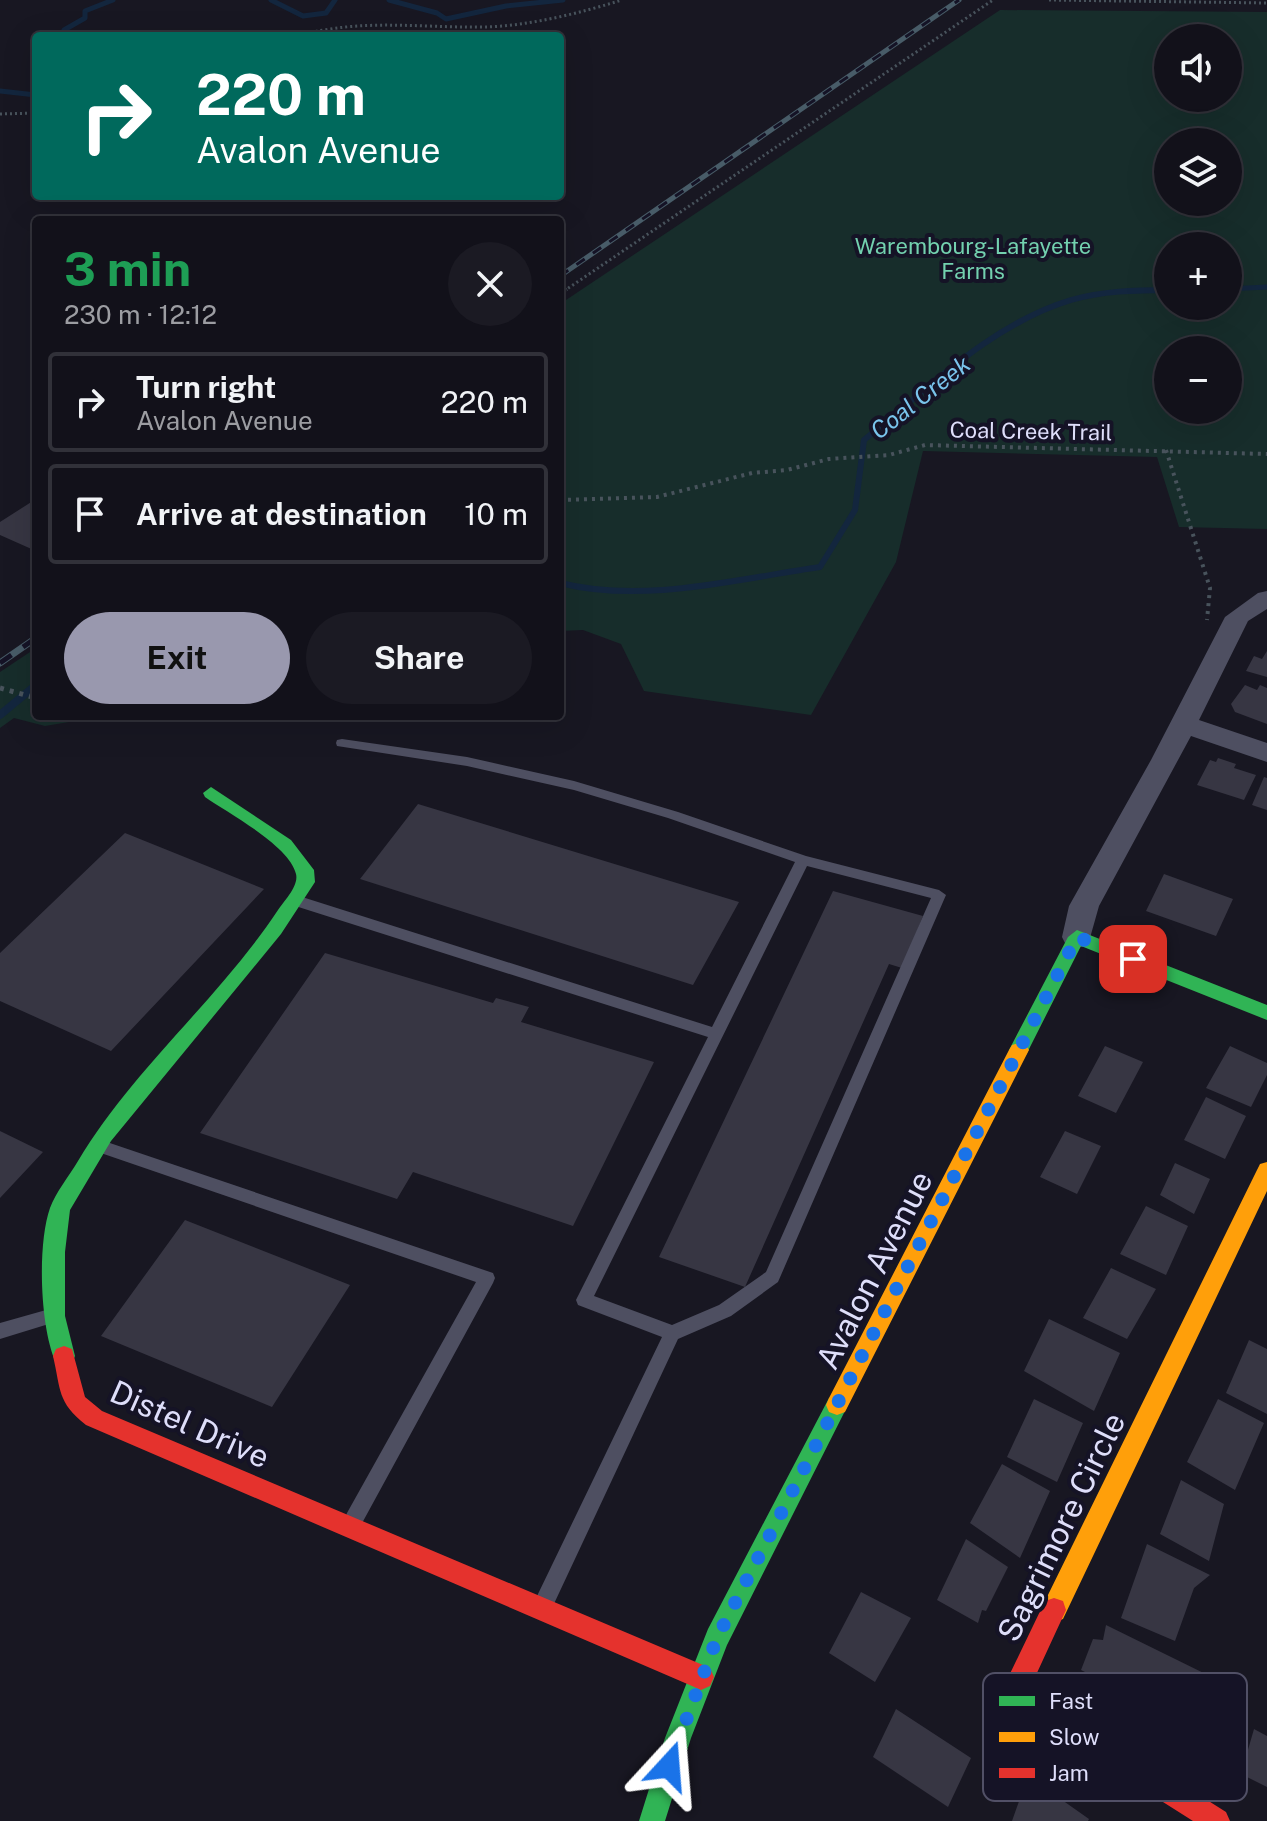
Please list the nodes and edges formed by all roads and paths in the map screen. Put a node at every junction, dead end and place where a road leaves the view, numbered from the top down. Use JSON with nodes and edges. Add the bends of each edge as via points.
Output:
{"nodes":[{"id":1,"x":622,"y":0,"type":"edge"},
{"id":2,"x":993,"y":0,"type":"edge"},
{"id":3,"x":1049,"y":0,"type":"edge"},
{"id":4,"x":1267,"y":3,"type":"edge"},
{"id":5,"x":312,"y":32,"type":"edge"},
{"id":6,"x":32,"y":113,"type":"edge"},
{"id":7,"x":0,"y":114,"type":"edge"},
{"id":8,"x":564,"y":291,"type":"edge"},
{"id":9,"x":1166,"y":450,"type":"junction"},
{"id":10,"x":1267,"y":454,"type":"edge"},
{"id":11,"x":564,"y":500,"type":"edge"},
{"id":12,"x":1267,"y":598,"type":"edge"},
{"id":13,"x":1206,"y":629,"type":"dead end"},
{"id":14,"x":2,"y":689,"type":"edge"},
{"id":15,"x":32,"y":697,"type":"edge"},
{"id":16,"x":1184,"y":724,"type":"junction"},
{"id":17,"x":342,"y":743,"type":"dead end"},
{"id":18,"x":1267,"y":753,"type":"edge"},
{"id":19,"x":211,"y":793,"type":"dead end"},
{"id":20,"x":803,"y":860,"type":"junction"},
{"id":21,"x":294,"y":900,"type":"junction"},
{"id":22,"x":1077,"y":937,"type":"junction"},
{"id":23,"x":1267,"y":1013,"type":"edge"},
{"id":24,"x":717,"y":1034,"type":"junction"},
{"id":25,"x":97,"y":1144,"type":"junction"},
{"id":26,"x":1267,"y":1170,"type":"edge"},
{"id":27,"x":54,"y":1316,"type":"junction"},
{"id":28,"x":0,"y":1331,"type":"edge"},
{"id":29,"x":672,"y":1333,"type":"junction"},
{"id":30,"x":350,"y":1526,"type":"junction"},
{"id":31,"x":541,"y":1609,"type":"junction"},
{"id":32,"x":1024,"y":1673,"type":"edge"},
{"id":33,"x":701,"y":1677,"type":"junction"},
{"id":34,"x":1185,"y":1801,"type":"edge"},
{"id":35,"x":652,"y":1821,"type":"edge"},
{"id":36,"x":1217,"y":1821,"type":"edge"}],
"edges":[{"from":1,"to":5,"type":"path","via":[[487,27],[394,22]]},
{"from":2,"to":8,"type":"path"},
{"from":3,"to":4,"type":"path"},
{"from":6,"to":7,"type":"path"},
{"from":9,"to":10,"type":"path","name":"Coal Creek Trail"},
{"from":9,"to":11,"type":"path","name":"Coal Creek Trail","via":[[925,445],[889,455],[752,473],[657,497]]},
{"from":9,"to":13,"type":"path","via":[[1210,588]]},
{"from":12,"to":16,"type":"street","via":[[1238,617]]},
{"from":14,"to":15,"type":"path"},
{"from":16,"to":18,"type":"street"},
{"from":16,"to":22,"type":"street","via":[[1084,906]]},
{"from":17,"to":20,"type":"lane","via":[[542,777],[699,822]]},
{"from":19,"to":21,"type":"street","name":"Distel Drive","via":[[260,824],[303,862],[306,882]]},
{"from":20,"to":24,"type":"lane"},
{"from":20,"to":29,"type":"lane","via":[[939,895],[772,1277],[713,1320]]},
{"from":21,"to":24,"type":"lane"},
{"from":21,"to":25,"type":"street","name":"Distel Drive"},
{"from":22,"to":23,"type":"street"},
{"from":22,"to":33,"type":"street","name":"Avalon Avenue"},
{"from":24,"to":29,"type":"lane","via":[[584,1300]]},
{"from":25,"to":27,"type":"street","name":"Distel Drive","via":[[60,1209]]},
{"from":25,"to":30,"type":"lane","via":[[487,1278]]},
{"from":26,"to":32,"type":"street","name":"Sagrimore Circle"},
{"from":27,"to":28,"type":"lane"},
{"from":27,"to":30,"type":"street","name":"Distel Drive","via":[[75,1403],[94,1418]]},
{"from":29,"to":31,"type":"lane"},
{"from":30,"to":31,"type":"street","name":"Distel Drive"},
{"from":31,"to":33,"type":"street","name":"Distel Drive"},
{"from":33,"to":35,"type":"street","name":"Avalon Avenue"},
{"from":34,"to":36,"type":"street","name":"Sagrimore Circle"}]}
